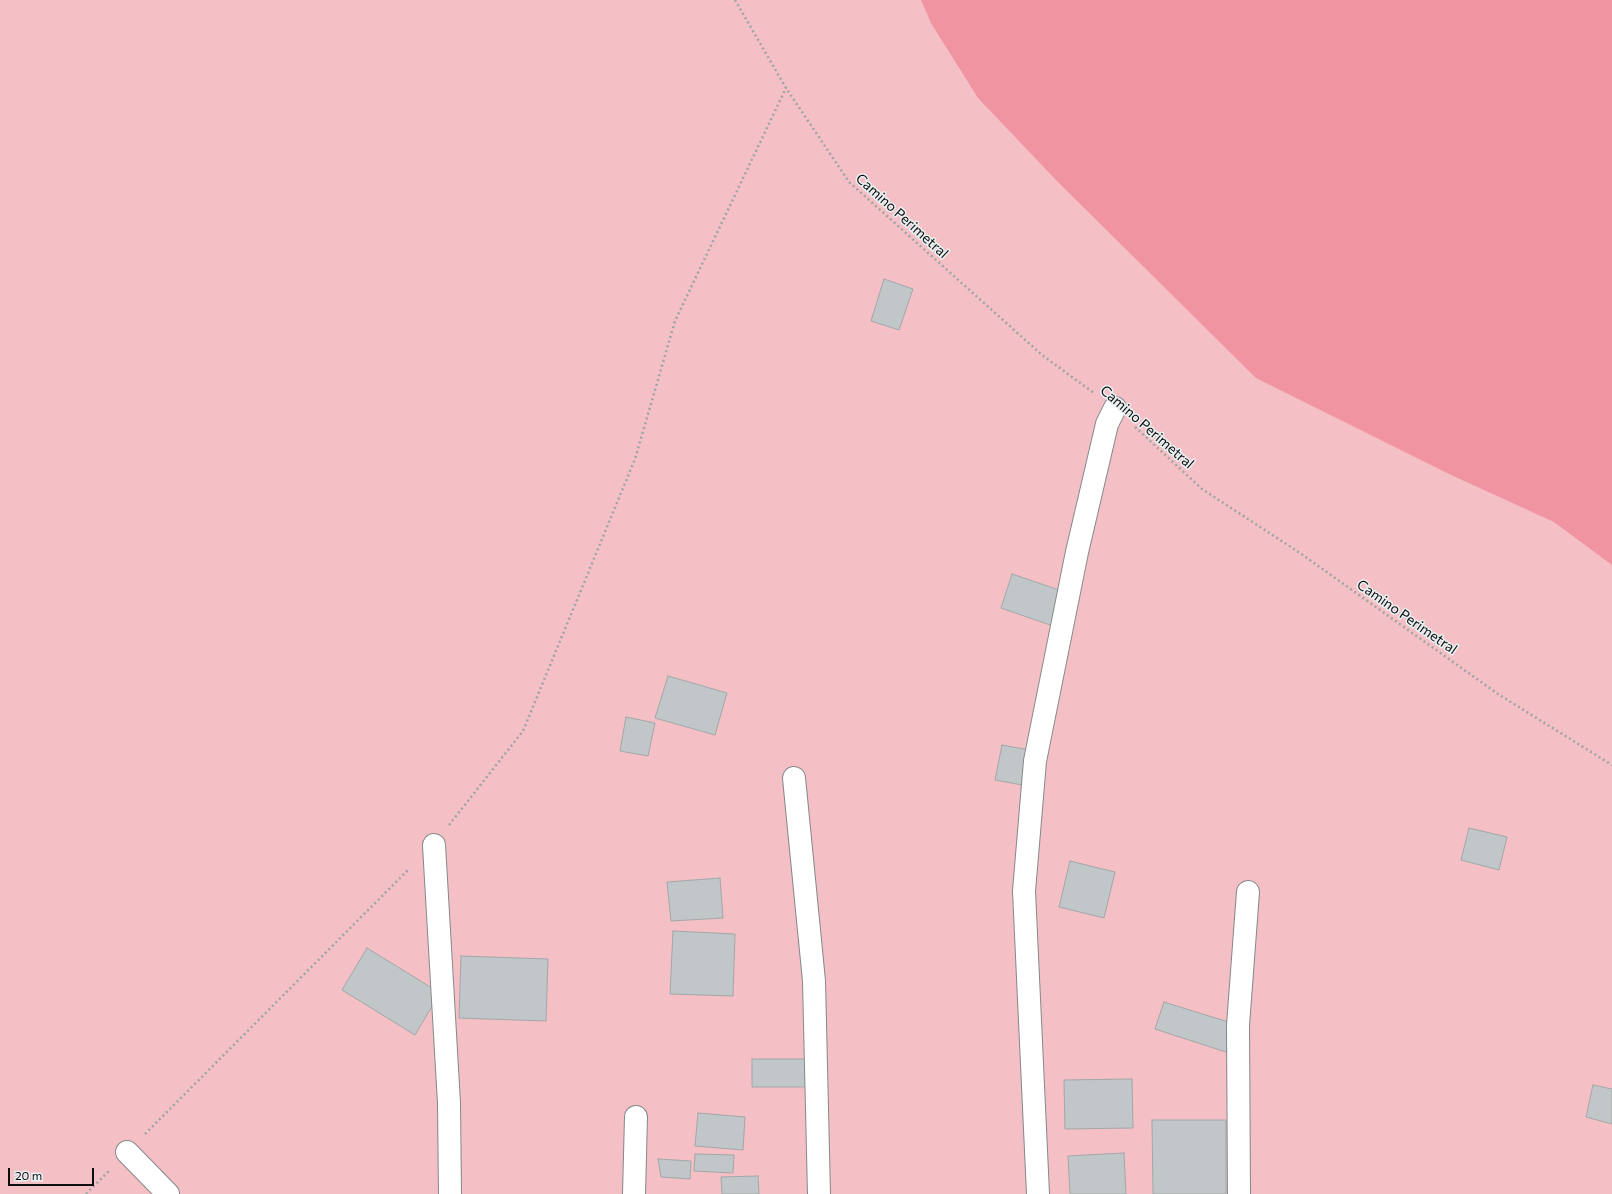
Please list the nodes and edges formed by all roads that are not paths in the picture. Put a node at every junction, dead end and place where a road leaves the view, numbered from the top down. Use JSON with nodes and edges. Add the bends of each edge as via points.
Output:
{"nodes":[{"id":1,"x":1115,"y":408,"type":"road end"},
{"id":2,"x":794,"y":778,"type":"dead end"},
{"id":3,"x":434,"y":845,"type":"road end"},
{"id":4,"x":1248,"y":892,"type":"dead end"},
{"id":5,"x":636,"y":1117,"type":"dead end"},
{"id":6,"x":127,"y":1152,"type":"road end"},
{"id":7,"x":168,"y":1194,"type":"edge"},
{"id":8,"x":450,"y":1194,"type":"edge"},
{"id":9,"x":634,"y":1194,"type":"edge"},
{"id":10,"x":819,"y":1194,"type":"edge"},
{"id":11,"x":1038,"y":1194,"type":"edge"},
{"id":12,"x":1239,"y":1194,"type":"edge"}],
"edges":[{"from":1,"to":11,"type":"street","via":[[1107,424],[1078,552],[1036,761],[1024,891]]},
{"from":2,"to":10,"type":"street","via":[[814,981]]},
{"from":3,"to":8,"type":"street","via":[[449,1103]]},
{"from":4,"to":12,"type":"street","via":[[1238,1026]]},
{"from":5,"to":9,"type":"street"},
{"from":6,"to":7,"type":"street"}]}
